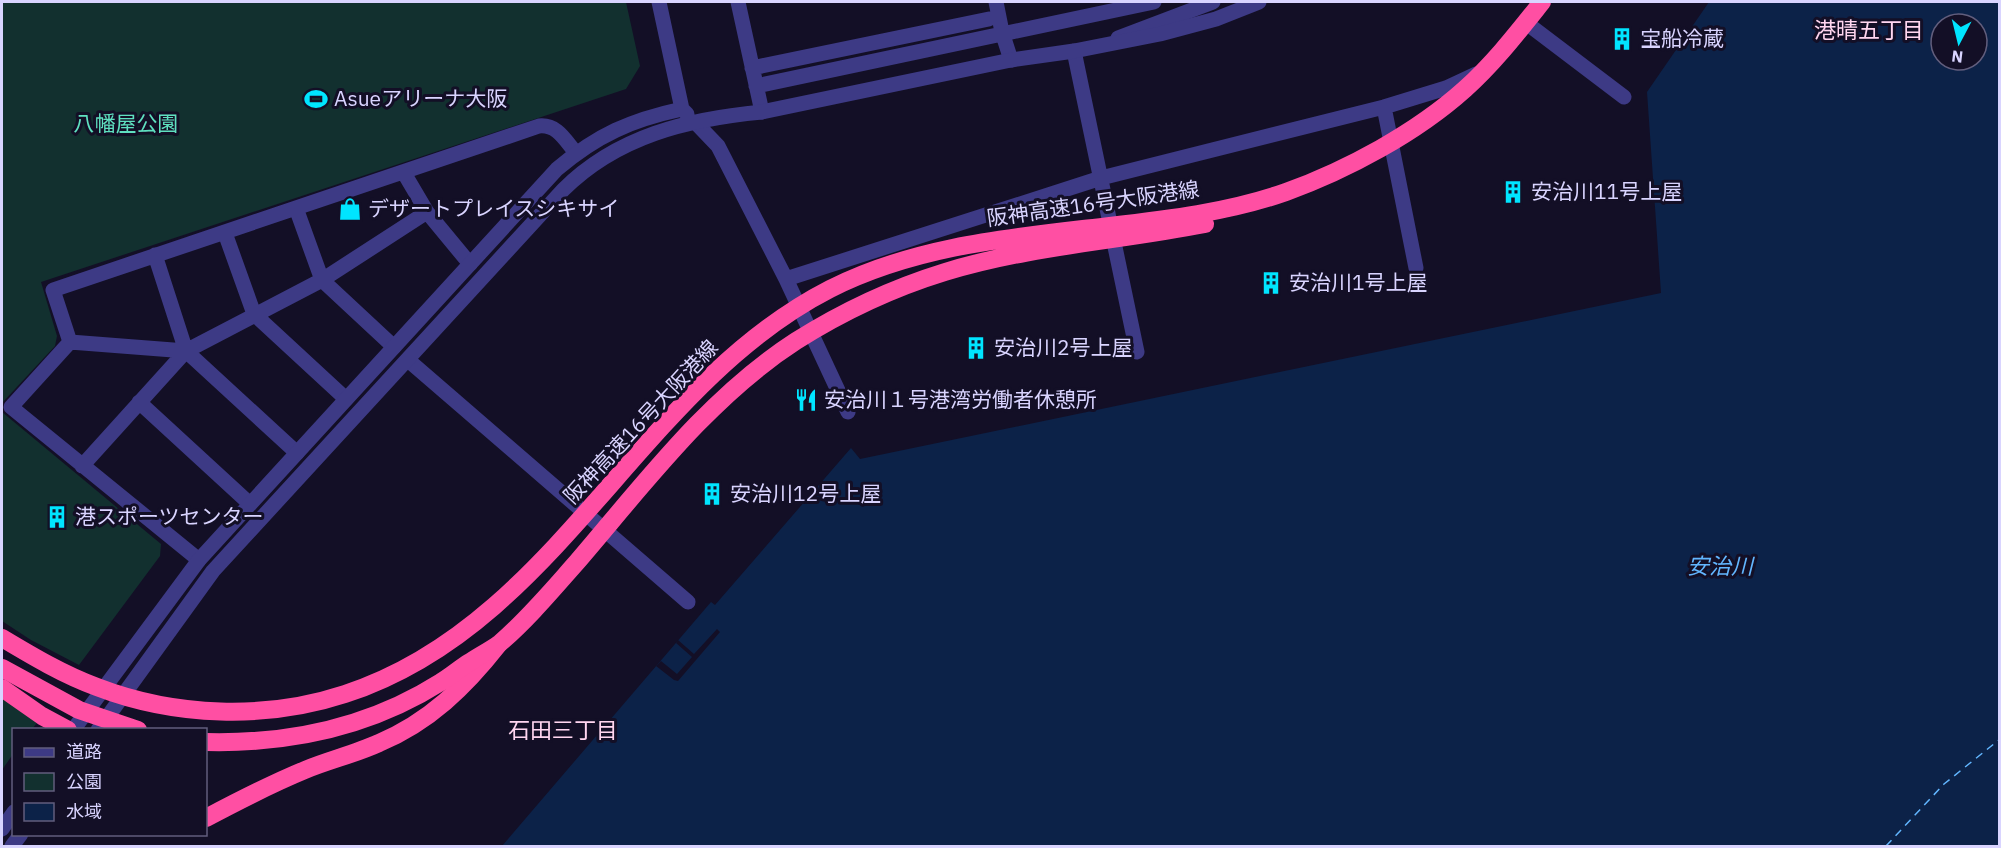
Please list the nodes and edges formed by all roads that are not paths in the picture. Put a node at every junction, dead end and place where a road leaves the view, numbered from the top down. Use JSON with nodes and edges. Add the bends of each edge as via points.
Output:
{"nodes":[{"id":1,"x":659,"y":2,"type":"edge"},
{"id":2,"x":738,"y":2,"type":"edge"},
{"id":3,"x":996,"y":2,"type":"edge"},
{"id":4,"x":1154,"y":2,"type":"edge"},
{"id":5,"x":1214,"y":2,"type":"edge"},
{"id":6,"x":1259,"y":2,"type":"edge"},
{"id":7,"x":1542,"y":2,"type":"edge"},
{"id":8,"x":1551,"y":2,"type":"edge"},
{"id":9,"x":1556,"y":2,"type":"edge"},
{"id":10,"x":989,"y":19,"type":"dead end"},
{"id":11,"x":1533,"y":28,"type":"junction"},
{"id":12,"x":1002,"y":32,"type":"junction"},
{"id":13,"x":1094,"y":47,"type":"junction"},
{"id":14,"x":1074,"y":51,"type":"junction"},
{"id":15,"x":1011,"y":60,"type":"junction"},
{"id":16,"x":752,"y":68,"type":"junction"},
{"id":17,"x":756,"y":86,"type":"junction"},
{"id":18,"x":1624,"y":97,"type":"dead end"},
{"id":19,"x":1384,"y":107,"type":"junction"},
{"id":20,"x":682,"y":109,"type":"junction"},
{"id":21,"x":762,"y":112,"type":"junction"},
{"id":22,"x":696,"y":123,"type":"junction"},
{"id":23,"x":576,"y":153,"type":"junction"},
{"id":24,"x":404,"y":173,"type":"junction"},
{"id":25,"x":1101,"y":178,"type":"junction"},
{"id":26,"x":296,"y":208,"type":"junction"},
{"id":27,"x":428,"y":212,"type":"junction"},
{"id":28,"x":225,"y":233,"type":"junction"},
{"id":29,"x":155,"y":255,"type":"junction"},
{"id":30,"x":470,"y":264,"type":"junction"},
{"id":31,"x":1416,"y":268,"type":"dead end"},
{"id":32,"x":786,"y":279,"type":"junction"},
{"id":33,"x":322,"y":280,"type":"junction"},
{"id":34,"x":254,"y":314,"type":"junction"},
{"id":35,"x":70,"y":342,"type":"junction"},
{"id":36,"x":394,"y":347,"type":"junction"},
{"id":37,"x":186,"y":351,"type":"junction"},
{"id":38,"x":1137,"y":352,"type":"dead end"},
{"id":39,"x":408,"y":360,"type":"junction"},
{"id":40,"x":346,"y":399,"type":"junction"},
{"id":41,"x":140,"y":402,"type":"junction"},
{"id":42,"x":848,"y":412,"type":"dead end"},
{"id":43,"x":297,"y":453,"type":"junction"},
{"id":44,"x":82,"y":466,"type":"junction"},
{"id":45,"x":250,"y":504,"type":"junction"},
{"id":46,"x":199,"y":560,"type":"junction"},
{"id":47,"x":213,"y":571,"type":"junction"},
{"id":48,"x":688,"y":602,"type":"dead end"},
{"id":49,"x":2,"y":638,"type":"edge"},
{"id":50,"x":499,"y":644,"type":"junction"},
{"id":51,"x":2,"y":668,"type":"edge"},
{"id":52,"x":2,"y":688,"type":"edge"},
{"id":53,"x":66,"y":728,"type":"edge"},
{"id":54,"x":74,"y":728,"type":"edge"},
{"id":55,"x":99,"y":728,"type":"edge"},
{"id":56,"x":135,"y":728,"type":"edge"},
{"id":57,"x":207,"y":742,"type":"edge"},
{"id":58,"x":12,"y":815,"type":"edge"},
{"id":59,"x":207,"y":817,"type":"edge"},
{"id":60,"x":2,"y":829,"type":"edge"}],
"edges":[{"from":1,"to":20,"type":"street"},
{"from":2,"to":16,"type":"street"},
{"from":3,"to":12,"type":"street"},
{"from":4,"to":12,"type":"street"},
{"from":5,"to":13,"type":"street"},
{"from":6,"to":13,"type":"street","via":[[1216,19]]},
{"from":7,"to":49,"type":"highway","name":"阪神高速16号大阪港線","bridge":true,"via":[[1504,50],[1464,90],[1422,122],[1340,169],[1284,193],[1158,220],[943,249],[904,259],[831,288],[758,334],[709,377],[554,549],[495,607],[413,665],[370,685],[311,704],[279,709],[178,708],[97,687]]},
{"from":8,"to":11,"type":"street"},
{"from":9,"to":50,"type":"highway","name":"阪神高速16号大阪港線","bridge":true,"via":[[1512,55],[1469,97],[1419,136],[1341,180],[1289,202],[1221,220],[1146,236],[1037,251],[946,272],[898,288],[795,342],[726,396],[686,436],[566,574]]},
{"from":10,"to":16,"type":"street"},
{"from":11,"to":18,"type":"street"},
{"from":11,"to":19,"type":"street","via":[[1490,67],[1446,88]]},
{"from":12,"to":15,"type":"street"},
{"from":12,"to":17,"type":"street"},
{"from":13,"to":14,"type":"street"},
{"from":14,"to":15,"type":"street"},
{"from":14,"to":25,"type":"street"},
{"from":15,"to":21,"type":"street"},
{"from":16,"to":17,"type":"street"},
{"from":17,"to":21,"type":"street"},
{"from":19,"to":25,"type":"street"},
{"from":19,"to":31,"type":"street"},
{"from":20,"to":22,"type":"street"},
{"from":20,"to":23,"type":"street","via":[[630,122]]},
{"from":21,"to":22,"type":"street"},
{"from":22,"to":32,"type":"street","via":[[718,146]]},
{"from":22,"to":39,"type":"street","via":[[650,134],[588,167]]},
{"from":23,"to":24,"type":"street","via":[[555,128],[547,125]]},
{"from":23,"to":30,"type":"street"},
{"from":24,"to":26,"type":"street"},
{"from":24,"to":27,"type":"street"},
{"from":25,"to":32,"type":"street"},
{"from":25,"to":38,"type":"street"},
{"from":26,"to":28,"type":"street"},
{"from":26,"to":33,"type":"street"},
{"from":27,"to":30,"type":"street"},
{"from":27,"to":33,"type":"street"},
{"from":28,"to":29,"type":"street"},
{"from":28,"to":34,"type":"street"},
{"from":29,"to":35,"type":"street","via":[[53,290]]},
{"from":29,"to":37,"type":"street"},
{"from":30,"to":36,"type":"street"},
{"from":32,"to":42,"type":"street"},
{"from":33,"to":34,"type":"street"},
{"from":33,"to":36,"type":"street"},
{"from":34,"to":37,"type":"street"},
{"from":34,"to":40,"type":"street"},
{"from":35,"to":37,"type":"street"},
{"from":35,"to":44,"type":"street","via":[[11,407]]},
{"from":36,"to":40,"type":"street"},
{"from":37,"to":41,"type":"street"},
{"from":37,"to":43,"type":"street"},
{"from":39,"to":47,"type":"street"},
{"from":39,"to":48,"type":"street"},
{"from":40,"to":43,"type":"street"},
{"from":41,"to":44,"type":"street"},
{"from":41,"to":45,"type":"street"},
{"from":43,"to":45,"type":"street"},
{"from":44,"to":46,"type":"street"},
{"from":45,"to":46,"type":"street"},
{"from":46,"to":47,"type":"street"},
{"from":46,"to":54,"type":"street"},
{"from":47,"to":55,"type":"street"},
{"from":50,"to":57,"type":"highway","name":"阪神高速16号大阪港線","bridge":true,"via":[[401,704],[348,725],[275,740]]},
{"from":50,"to":59,"type":"highway","via":[[450,700],[413,726],[281,780]]},
{"from":51,"to":56,"type":"highway","bridge":true,"via":[[79,710]]},
{"from":52,"to":53,"type":"highway"},
{"from":58,"to":60,"type":"street"}]}
